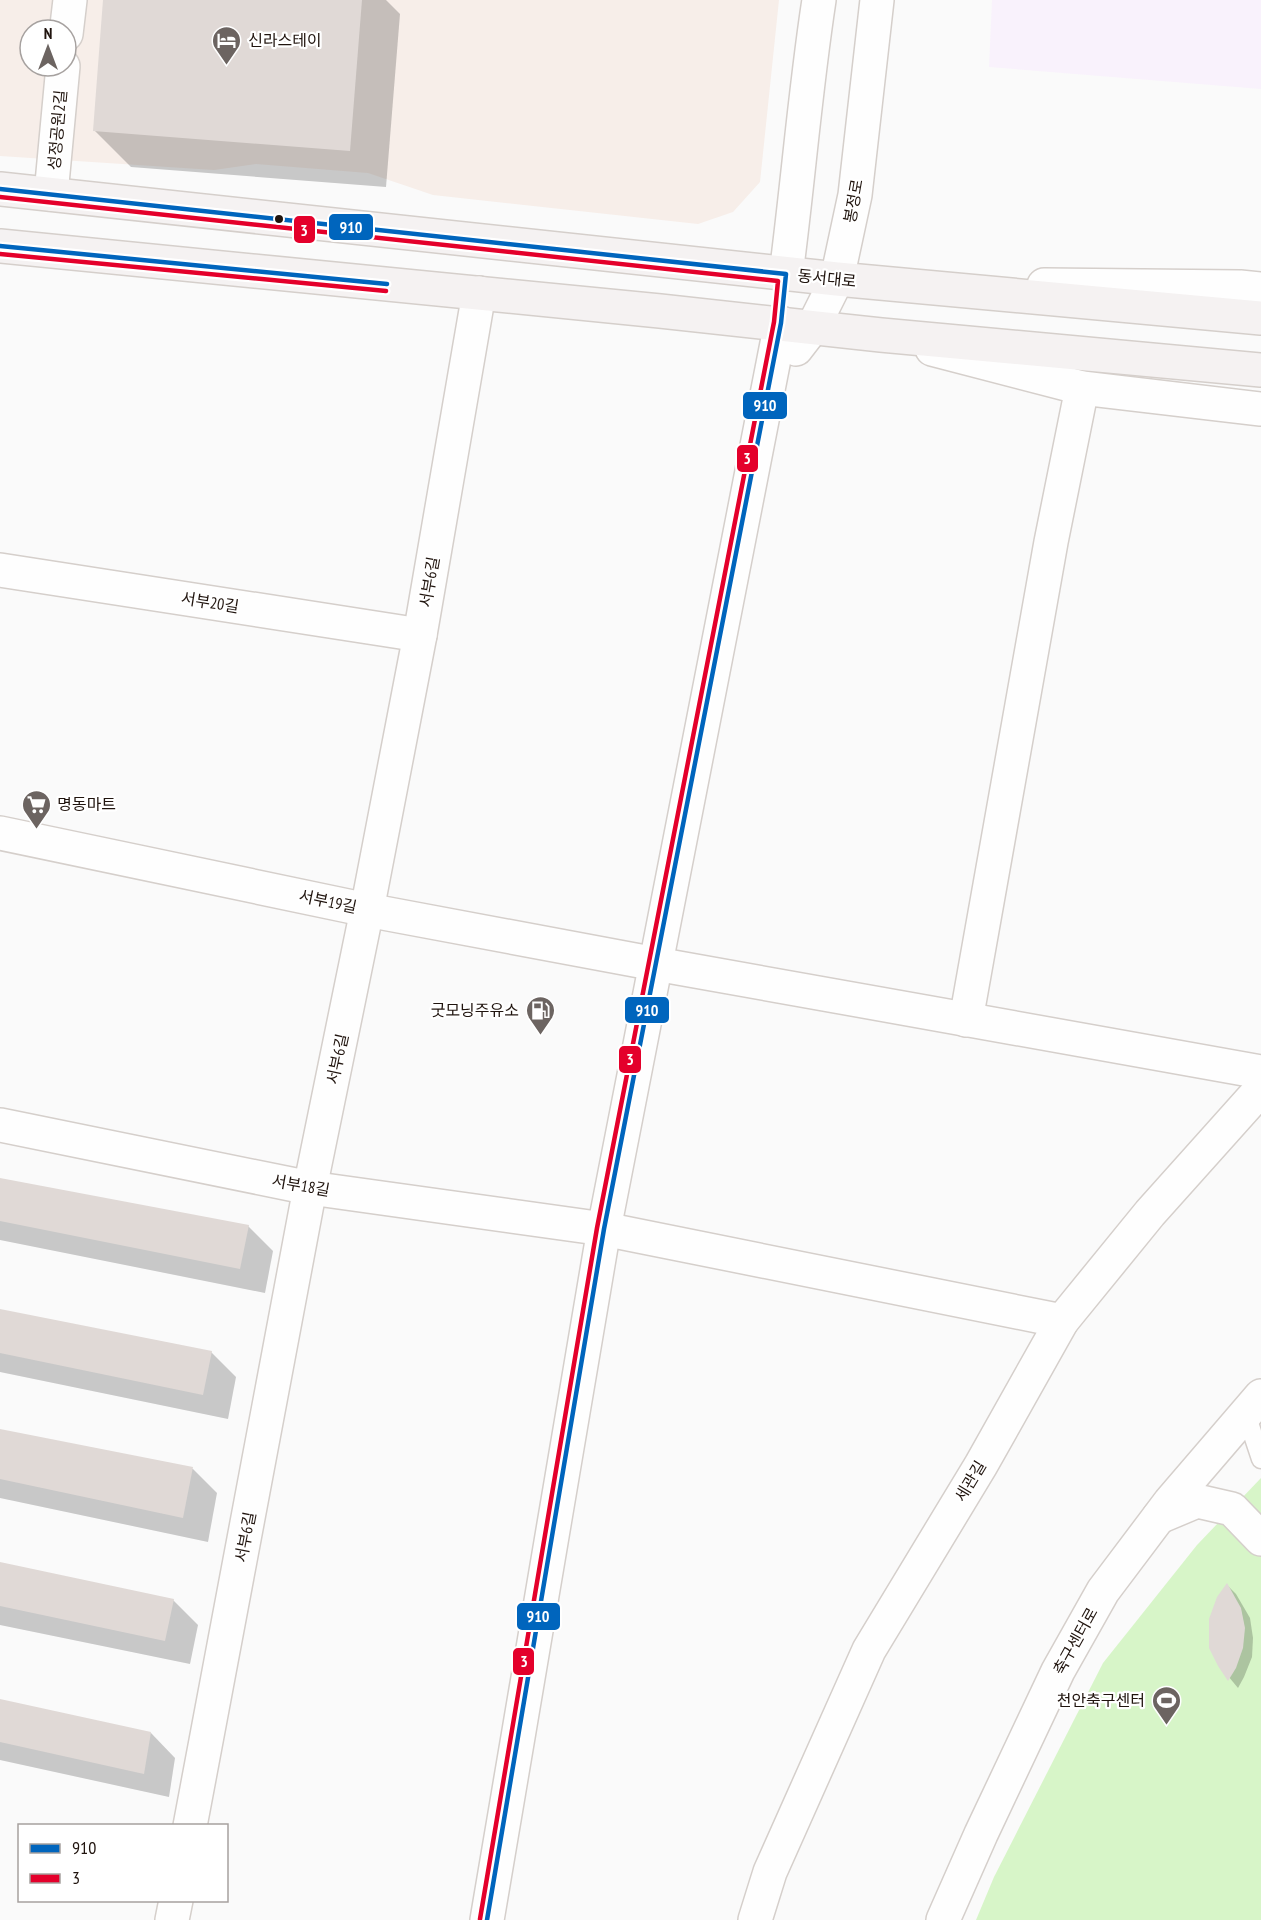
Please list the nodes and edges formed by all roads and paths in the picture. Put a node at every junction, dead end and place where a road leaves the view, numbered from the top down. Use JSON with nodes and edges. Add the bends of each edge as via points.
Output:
{"nodes":[{"id":1,"x":70,"y":0,"type":"edge"},
{"id":2,"x":819,"y":0,"type":"edge"},
{"id":3,"x":877,"y":0,"type":"edge"},
{"id":4,"x":68,"y":18,"type":"edge"},
{"id":5,"x":62,"y":78,"type":"edge"},
{"id":6,"x":0,"y":189,"type":"edge"},
{"id":7,"x":51,"y":194,"type":"junction"},
{"id":8,"x":0,"y":246,"type":"edge"},
{"id":9,"x":786,"y":274,"type":"junction"},
{"id":10,"x":837,"y":279,"type":"junction"},
{"id":11,"x":888,"y":284,"type":"junction"},
{"id":12,"x":1261,"y":289,"type":"edge"},
{"id":13,"x":480,"y":292,"type":"junction"},
{"id":14,"x":1261,"y":318,"type":"edge"},
{"id":15,"x":797,"y":325,"type":"junction"},
{"id":16,"x":881,"y":335,"type":"junction"},
{"id":17,"x":1261,"y":370,"type":"edge"},
{"id":18,"x":1082,"y":388,"type":"junction"},
{"id":19,"x":1261,"y":409,"type":"edge"},
{"id":20,"x":0,"y":570,"type":"edge"},
{"id":21,"x":420,"y":635,"type":"junction"},
{"id":22,"x":0,"y":834,"type":"edge"},
{"id":23,"x":368,"y":910,"type":"junction"},
{"id":24,"x":656,"y":964,"type":"junction"},
{"id":25,"x":966,"y":1020,"type":"junction"},
{"id":26,"x":1261,"y":1072,"type":"edge"},
{"id":27,"x":1261,"y":1089,"type":"edge"},
{"id":28,"x":0,"y":1125,"type":"edge"},
{"id":29,"x":310,"y":1188,"type":"junction"},
{"id":30,"x":604,"y":1229,"type":"junction"},
{"id":31,"x":1062,"y":1321,"type":"junction"},
{"id":32,"x":1253,"y":1405,"type":"edge"},
{"id":33,"x":1261,"y":1459,"type":"edge"},
{"id":34,"x":1158,"y":1518,"type":"junction"},
{"id":35,"x":1261,"y":1539,"type":"edge"},
{"id":36,"x":190,"y":1824,"type":"edge"},
{"id":37,"x":176,"y":1902,"type":"edge"},
{"id":38,"x":172,"y":1920,"type":"edge"},
{"id":39,"x":487,"y":1920,"type":"edge"},
{"id":40,"x":755,"y":1920,"type":"edge"},
{"id":41,"x":943,"y":1920,"type":"edge"}],
"edges":[{"from":1,"to":4,"type":"street"},
{"from":2,"to":9,"type":"street","name":"봉정로"},
{"from":3,"to":10,"type":"street","name":"봉정로","via":[[855,195]]},
{"from":5,"to":7,"type":"street","name":"성정공원2길"},
{"from":6,"to":7,"type":"main road","name":"동서대로"},
{"from":7,"to":9,"type":"main road","name":"동서대로"},
{"from":8,"to":13,"type":"main road"},
{"from":9,"to":10,"type":"main road","name":"동서대로"},
{"from":9,"to":15,"type":"main road","name":"봉정로"},
{"from":10,"to":11,"type":"main road","name":"동서대로"},
{"from":10,"to":15,"type":"street","name":"봉정로"},
{"from":11,"to":12,"type":"street"},
{"from":11,"to":14,"type":"main road","name":"동서대로"},
{"from":13,"to":15,"type":"main road"},
{"from":13,"to":21,"type":"street","name":"서부6길"},
{"from":15,"to":16,"type":"main road"},
{"from":15,"to":24,"type":"street","name":"봉정로","via":[[770,381]]},
{"from":16,"to":17,"type":"main road"},
{"from":16,"to":18,"type":"street"},
{"from":18,"to":19,"type":"street"},
{"from":18,"to":25,"type":"street"},
{"from":20,"to":21,"type":"street","name":"서부20길"},
{"from":21,"to":23,"type":"street","name":"서부6길"},
{"from":22,"to":23,"type":"street","name":"서부19길"},
{"from":23,"to":24,"type":"street","name":"서부19길"},
{"from":23,"to":29,"type":"street","name":"서부6길"},
{"from":24,"to":25,"type":"street","name":"서부19길"},
{"from":24,"to":30,"type":"street","name":"봉정로"},
{"from":25,"to":26,"type":"street","name":"서부19길"},
{"from":27,"to":31,"type":"street","name":"세관길","via":[[1150,1213]]},
{"from":28,"to":29,"type":"street","name":"서부18길"},
{"from":29,"to":30,"type":"street","name":"서부18길"},
{"from":29,"to":36,"type":"street","name":"서부6길"},
{"from":30,"to":31,"type":"street","name":"서부18길"},
{"from":30,"to":39,"type":"street","name":"봉정로"},
{"from":31,"to":40,"type":"street","name":"세관길","via":[[869,1650],[770,1872]]},
{"from":32,"to":33,"type":"lane"},
{"from":32,"to":34,"type":"street","name":"축구센터로"},
{"from":34,"to":35,"type":"street","via":[[1197,1501],[1232,1509]]},
{"from":34,"to":41,"type":"street","name":"축구센터로","via":[[1103,1591],[1058,1671]]},
{"from":37,"to":38,"type":"street"}]}
